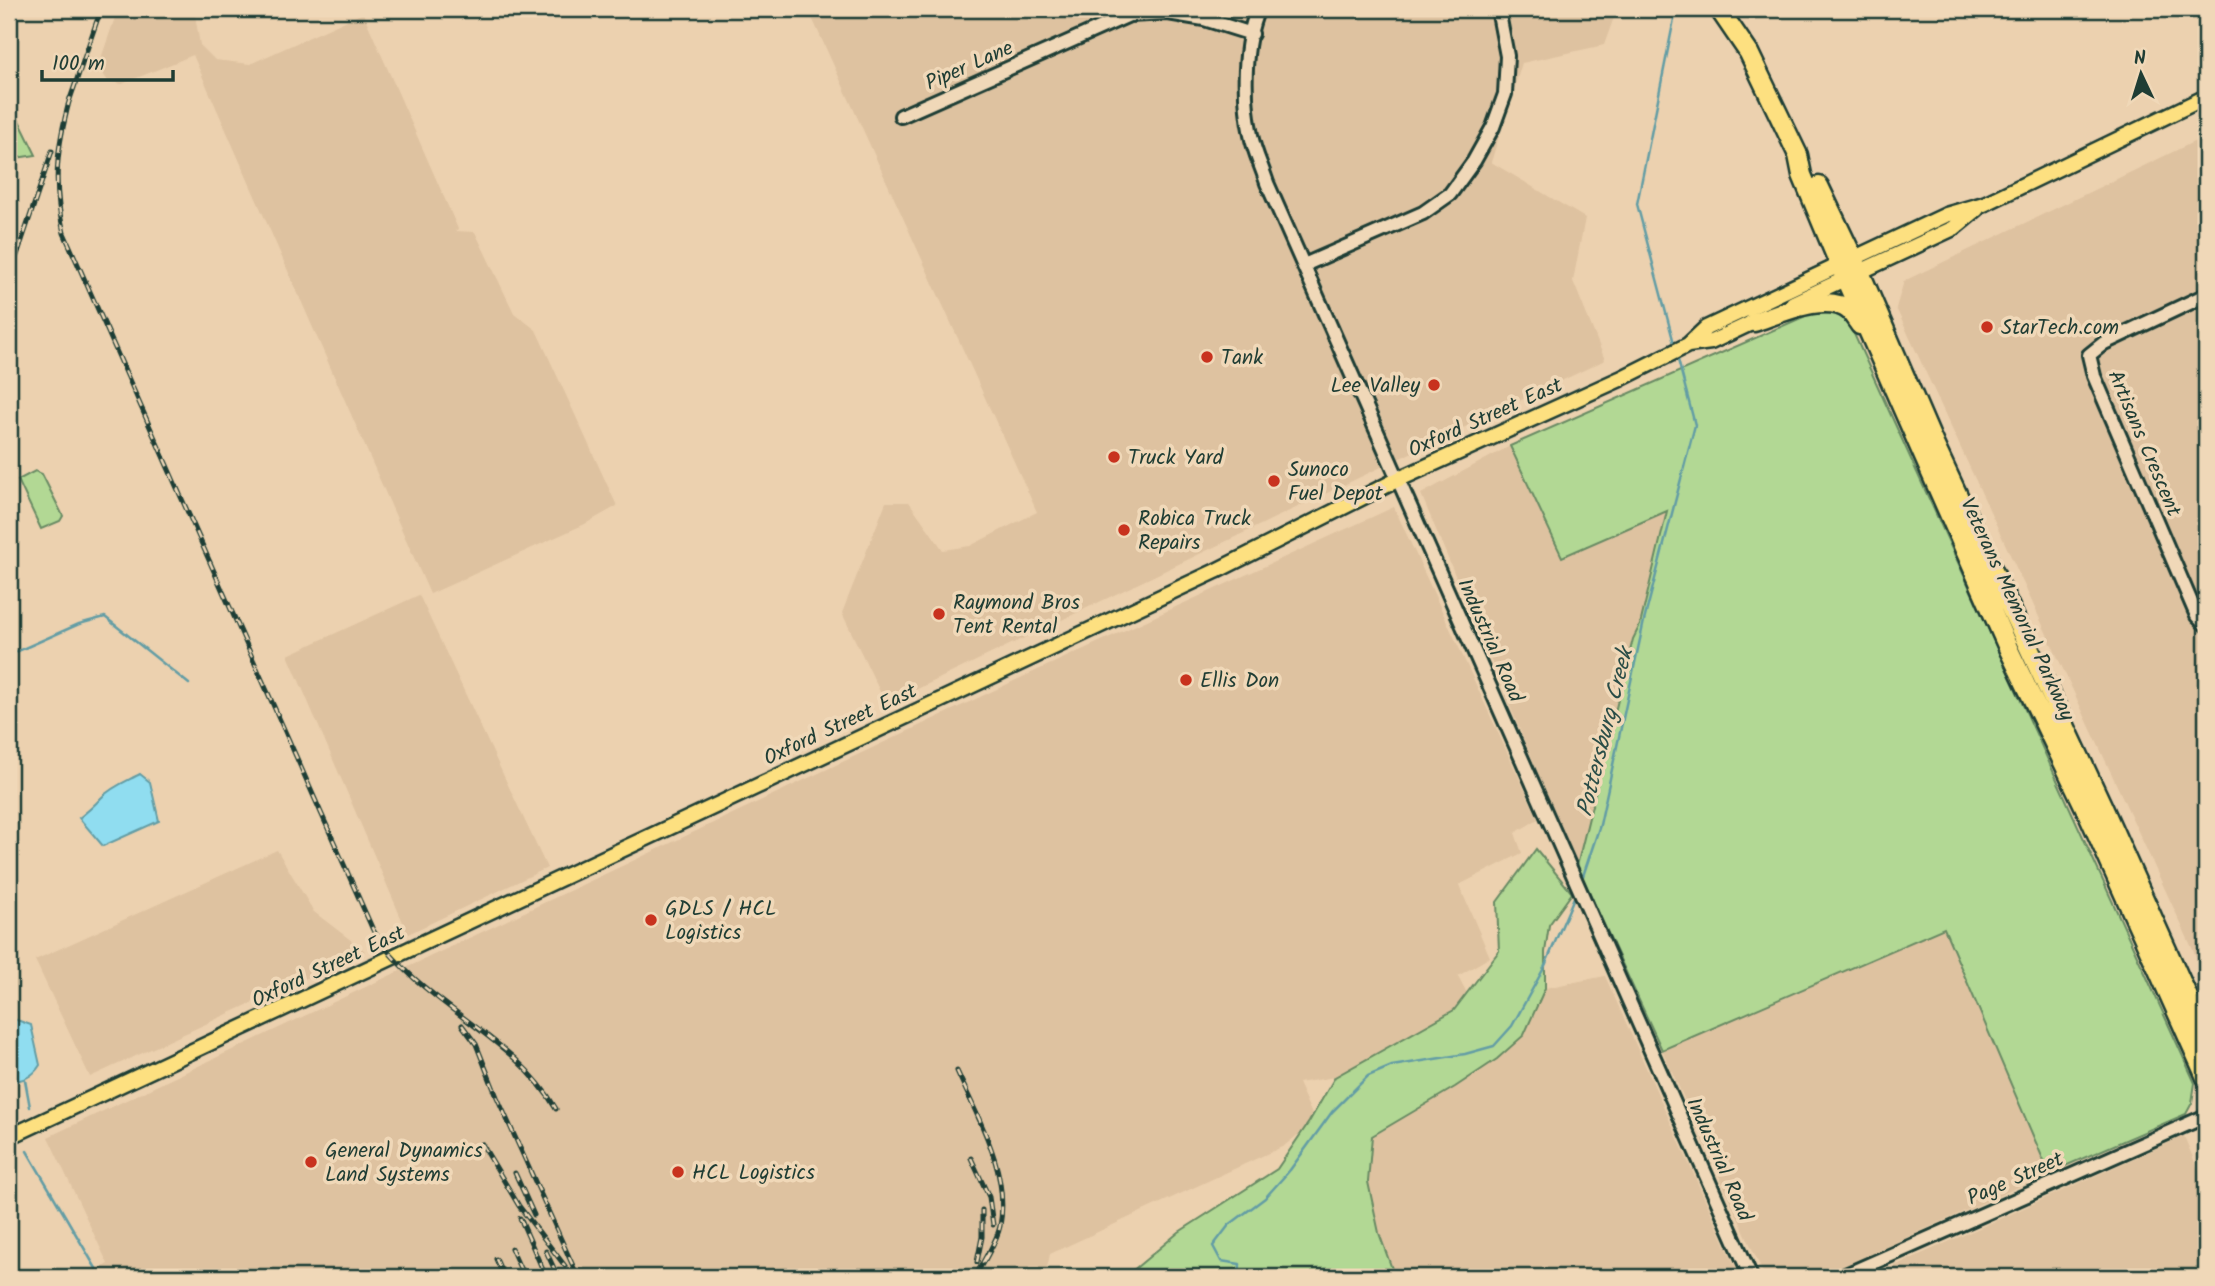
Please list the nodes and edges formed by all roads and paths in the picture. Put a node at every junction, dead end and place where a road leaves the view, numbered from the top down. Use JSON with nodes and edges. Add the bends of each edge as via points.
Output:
{"nodes":[{"id":1,"x":1258,"y":9,"type":"edge"},
{"id":2,"x":1498,"y":9,"type":"edge"},
{"id":3,"x":1718,"y":9,"type":"edge"},
{"id":4,"x":1252,"y":34,"type":"junction"},
{"id":5,"x":2206,"y":97,"type":"edge"},
{"id":6,"x":901,"y":116,"type":"dead end"},
{"id":7,"x":1304,"y":265,"type":"junction"},
{"id":8,"x":1849,"y":268,"type":"junction"},
{"id":9,"x":2206,"y":295,"type":"edge"},
{"id":10,"x":1754,"y":323,"type":"junction"},
{"id":11,"x":1872,"y":341,"type":"junction"},
{"id":12,"x":1688,"y":345,"type":"junction"},
{"id":13,"x":1397,"y":480,"type":"junction"},
{"id":14,"x":2206,"y":625,"type":"edge"},
{"id":15,"x":2206,"y":1037,"type":"edge"},
{"id":16,"x":2206,"y":1077,"type":"edge"},
{"id":17,"x":2206,"y":1116,"type":"edge"},
{"id":18,"x":9,"y":1137,"type":"edge"},
{"id":19,"x":1751,"y":1277,"type":"edge"},
{"id":20,"x":1841,"y":1277,"type":"edge"}],
"edges":[{"from":1,"to":4,"type":"street","name":"Industrial Road"},
{"from":2,"to":7,"type":"street","via":[[1507,56],[1505,94],[1474,162],[1450,194],[1423,213]]},
{"from":3,"to":8,"type":"highway","name":"Veterans Memorial Parkway","via":[[1749,53]]},
{"from":4,"to":6,"type":"street","name":"Piper Lane","via":[[1168,13],[1129,15]]},
{"from":4,"to":7,"type":"street","name":"Industrial Road","via":[[1246,78],[1251,136]]},
{"from":5,"to":8,"type":"main road","name":"Oxford Street East","via":[[1984,204],[1946,215]]},
{"from":7,"to":13,"type":"street","name":"Industrial Road"},
{"from":8,"to":10,"type":"main road","name":"Oxford Street East"},
{"from":8,"to":11,"type":"highway","name":"Veterans Memorial Parkway"},
{"from":8,"to":12,"type":"main road","name":"Oxford Street East","via":[[1706,328]]},
{"from":8,"to":15,"type":"highway","name":"Veterans Memorial Parkway"},
{"from":9,"to":14,"type":"street","name":"Artisans Crescent","via":[[2104,343],[2089,355],[2197,616]]},
{"from":10,"to":11,"type":"highway","via":[[1824,303],[1849,310]]},
{"from":10,"to":12,"type":"main road","name":"Oxford Street East","via":[[1710,342]]},
{"from":11,"to":16,"type":"highway","name":"Veterans Memorial Parkway"},
{"from":12,"to":13,"type":"main road","name":"Oxford Street East"},
{"from":13,"to":18,"type":"main road","name":"Oxford Street East","via":[[1216,571]]},
{"from":13,"to":19,"type":"street","name":"Industrial Road"},
{"from":17,"to":20,"type":"street","name":"Page Street"}]}
